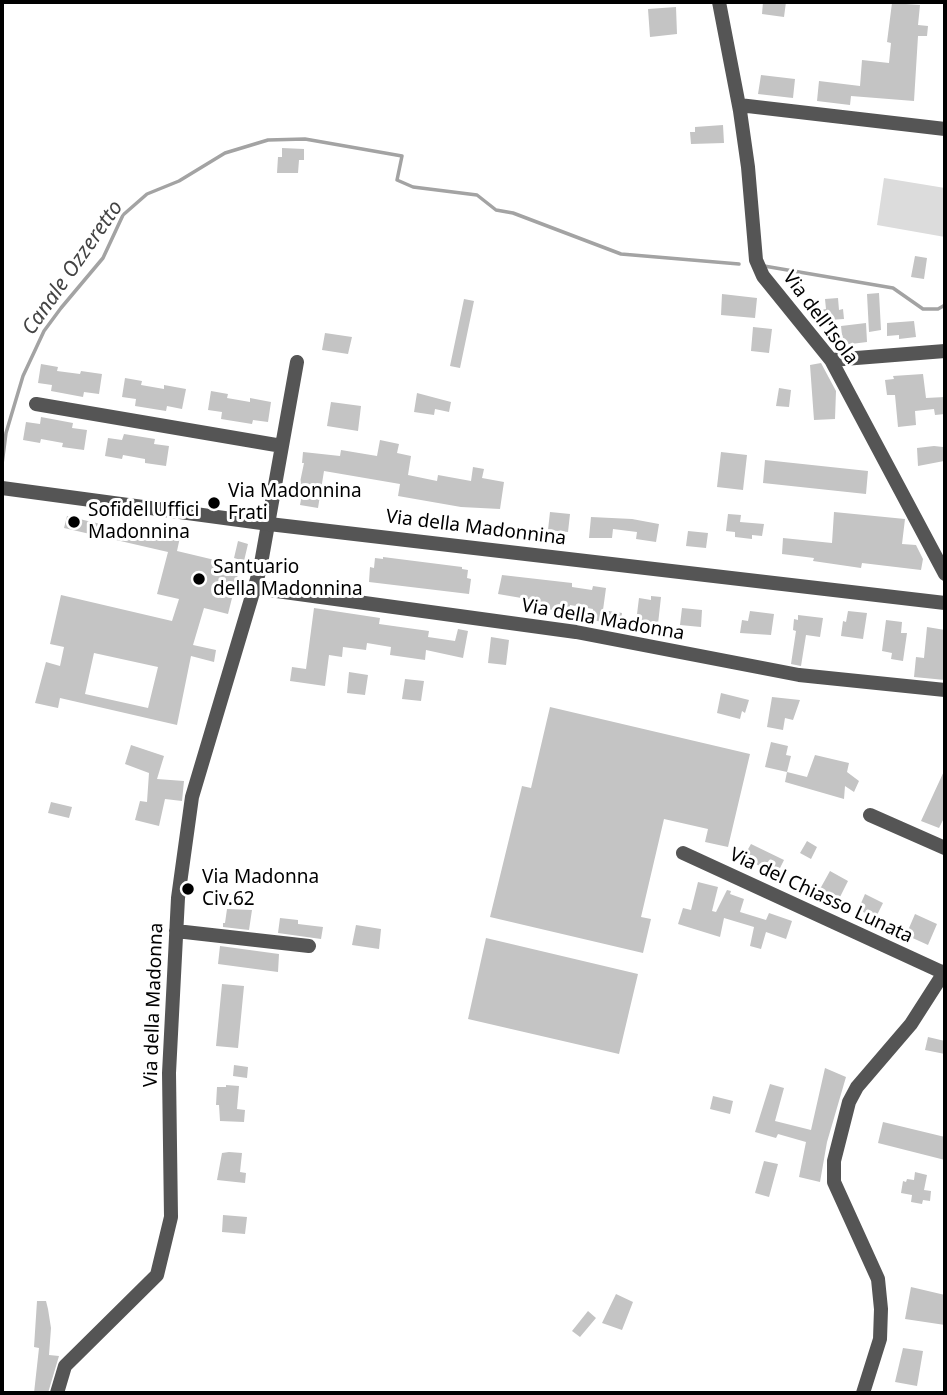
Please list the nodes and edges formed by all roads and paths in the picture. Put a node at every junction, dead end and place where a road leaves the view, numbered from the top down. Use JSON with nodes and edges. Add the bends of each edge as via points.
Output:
{"nodes":[{"id":1,"x":719,"y":2,"type":"edge"},
{"id":2,"x":739,"y":105,"type":"junction"},
{"id":3,"x":945,"y":129,"type":"edge"},
{"id":4,"x":945,"y":351,"type":"edge"},
{"id":5,"x":831,"y":360,"type":"junction"},
{"id":6,"x":297,"y":362,"type":"dead end"},
{"id":7,"x":36,"y":404,"type":"dead end"},
{"id":8,"x":282,"y":446,"type":"junction"},
{"id":9,"x":2,"y":488,"type":"edge"},
{"id":10,"x":269,"y":524,"type":"junction"},
{"id":11,"x":945,"y":574,"type":"edge"},
{"id":12,"x":255,"y":588,"type":"junction"},
{"id":13,"x":945,"y":603,"type":"edge"},
{"id":14,"x":945,"y":690,"type":"edge"},
{"id":15,"x":870,"y":815,"type":"dead end"},
{"id":16,"x":945,"y":848,"type":"edge"},
{"id":17,"x":683,"y":853,"type":"dead end"},
{"id":18,"x":176,"y":931,"type":"junction"},
{"id":19,"x":309,"y":946,"type":"dead end"},
{"id":20,"x":945,"y":972,"type":"edge"},
{"id":21,"x":57,"y":1393,"type":"edge"},
{"id":22,"x":863,"y":1393,"type":"edge"}],
"edges":[{"from":1,"to":2,"type":"street","name":"Via dell'Isola"},
{"from":2,"to":3,"type":"street"},
{"from":2,"to":5,"type":"street","name":"Via dell'Isola","via":[[756,260]]},
{"from":4,"to":5,"type":"street"},
{"from":5,"to":11,"type":"street","name":"Via dell'Isola"},
{"from":6,"to":8,"type":"street","name":"Via della Madonna"},
{"from":7,"to":8,"type":"street"},
{"from":8,"to":10,"type":"street","name":"Via della Madonna"},
{"from":9,"to":10,"type":"street","name":"Via della Madonnina"},
{"from":10,"to":12,"type":"street","name":"Via della Madonna"},
{"from":10,"to":13,"type":"street","name":"Via della Madonnina"},
{"from":12,"to":14,"type":"street","name":"Via della Madonna","via":[[576,632],[799,675]]},
{"from":12,"to":18,"type":"street","name":"Via della Madonna","via":[[192,797]]},
{"from":15,"to":16,"type":"street"},
{"from":17,"to":20,"type":"street","name":"Via del Chiasso Lunata"},
{"from":18,"to":19,"type":"street"},
{"from":18,"to":21,"type":"street","name":"Via della Madonna","via":[[169,1073],[171,1217],[157,1275],[65,1366]]},
{"from":20,"to":22,"type":"street","name":"Via del Chiasso Lunata","via":[[911,1024],[849,1102],[834,1161],[834,1182],[878,1279],[880,1339]]}]}
